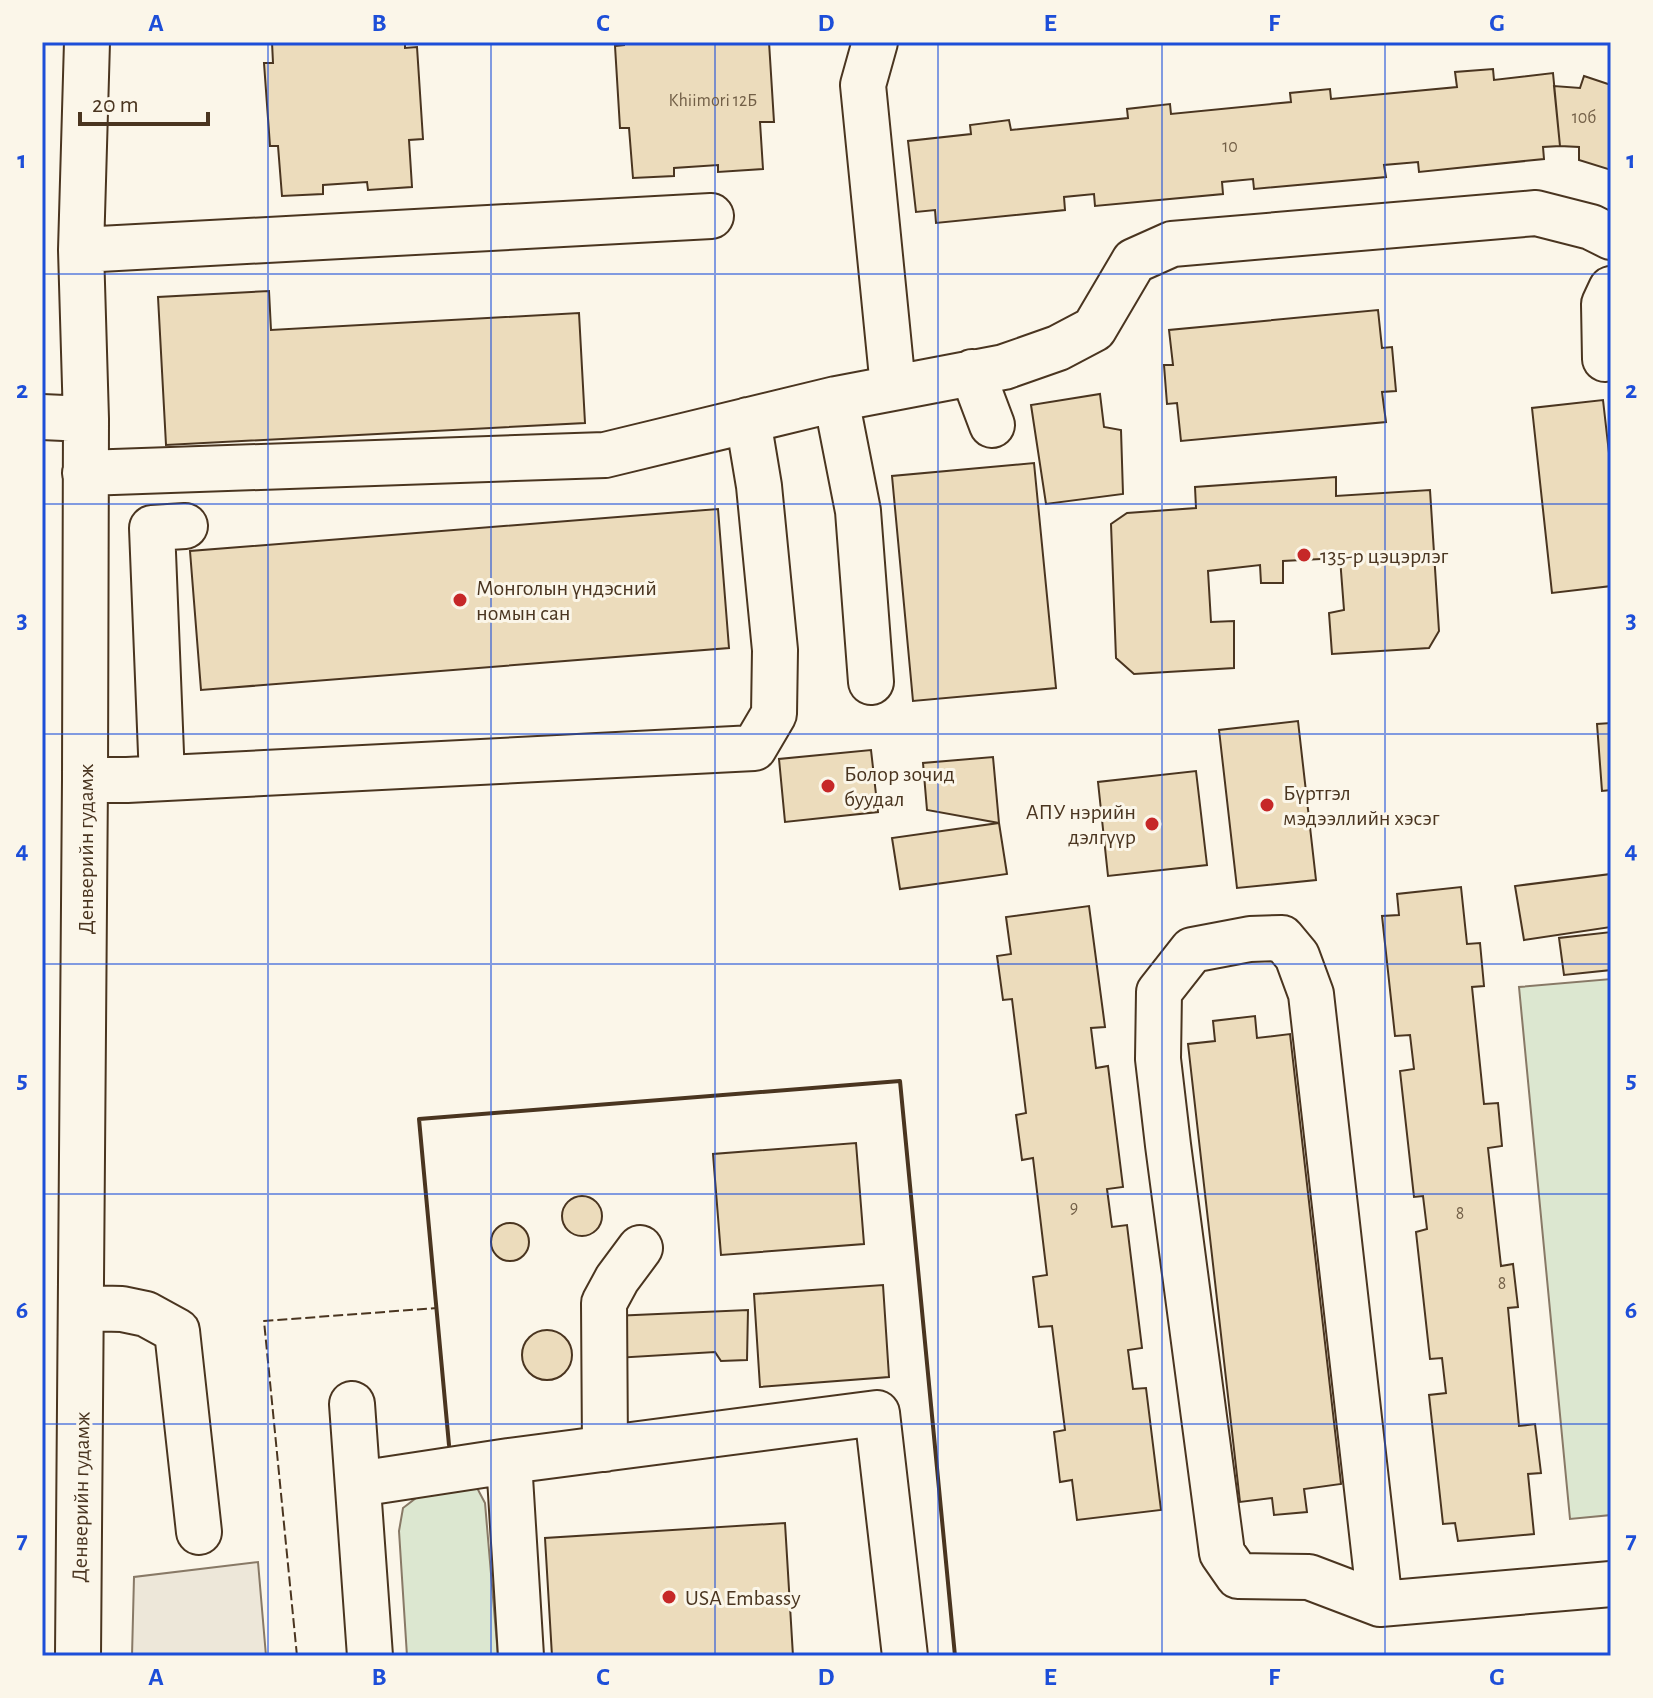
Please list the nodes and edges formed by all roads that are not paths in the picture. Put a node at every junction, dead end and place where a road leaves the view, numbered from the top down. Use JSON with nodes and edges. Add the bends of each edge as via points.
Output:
{"nodes":[{"id":1,"x":87,"y":42,"type":"edge"},
{"id":2,"x":875,"y":42,"type":"edge"},
{"id":3,"x":711,"y":216,"type":"dead end"},
{"id":4,"x":1611,"y":237,"type":"edge"},
{"id":5,"x":81,"y":250,"type":"junction"},
{"id":6,"x":1611,"y":289,"type":"edge"},
{"id":7,"x":1605,"y":359,"type":"dead end"},
{"id":8,"x":972,"y":372,"type":"junction"},
{"id":9,"x":893,"y":387,"type":"junction"},
{"id":10,"x":836,"y":399,"type":"junction"},
{"id":11,"x":42,"y":417,"type":"edge"},
{"id":12,"x":86,"y":419,"type":"junction"},
{"id":13,"x":748,"y":420,"type":"junction"},
{"id":14,"x":992,"y":425,"type":"dead end"},
{"id":15,"x":85,"y":473,"type":"junction"},
{"id":16,"x":185,"y":526,"type":"dead end"},
{"id":17,"x":871,"y":682,"type":"dead end"},
{"id":18,"x":162,"y":778,"type":"junction"},
{"id":19,"x":85,"y":780,"type":"junction"},
{"id":20,"x":640,"y":1248,"type":"dead end"},
{"id":21,"x":82,"y":1308,"type":"junction"},
{"id":22,"x":352,"y":1404,"type":"dead end"},
{"id":23,"x":605,"y":1449,"type":"junction"},
{"id":24,"x":509,"y":1461,"type":"junction"},
{"id":25,"x":358,"y":1484,"type":"junction"},
{"id":26,"x":199,"y":1532,"type":"dead end"},
{"id":27,"x":1611,"y":1584,"type":"edge"},
{"id":28,"x":1380,"y":1604,"type":"junction"},
{"id":29,"x":78,"y":1656,"type":"edge"},
{"id":30,"x":370,"y":1656,"type":"edge"},
{"id":31,"x":521,"y":1656,"type":"edge"},
{"id":32,"x":905,"y":1656,"type":"edge"}],
"edges":[{"from":1,"to":5,"type":"street","name":"Денверийн гудамж"},
{"from":2,"to":9,"type":"street","via":[[863,85]]},
{"from":3,"to":5,"type":"street"},
{"from":4,"to":8,"type":"street","via":[[1536,213],[1172,244],[1134,261],[1094,329],[1004,367]]},
{"from":5,"to":12,"type":"street","name":"Денверийн гудамж"},
{"from":6,"to":7,"type":"street","via":[[1604,304]]},
{"from":8,"to":9,"type":"street"},
{"from":8,"to":14,"type":"street"},
{"from":9,"to":10,"type":"street"},
{"from":10,"to":13,"type":"street"},
{"from":10,"to":17,"type":"street","via":[[858,511]]},
{"from":11,"to":12,"type":"street"},
{"from":12,"to":15,"type":"street","name":"Денверийн гудамж"},
{"from":13,"to":15,"type":"street","via":[[605,455]]},
{"from":13,"to":18,"type":"street","via":[[775,650],[774,714],[754,748]]},
{"from":15,"to":19,"type":"street","name":"Денверийн гудамж"},
{"from":16,"to":18,"type":"street","via":[[152,528]]},
{"from":18,"to":19,"type":"street"},
{"from":19,"to":21,"type":"street","name":"Денверийн гудамж"},
{"from":20,"to":23,"type":"street","via":[[604,1303]]},
{"from":21,"to":26,"type":"street","via":[[146,1314],[177,1331]]},
{"from":21,"to":29,"type":"street","name":"Денверийн гудамж"},
{"from":22,"to":25,"type":"street"},
{"from":23,"to":24,"type":"street"},
{"from":23,"to":32,"type":"street","via":[[877,1413]]},
{"from":24,"to":25,"type":"street"},
{"from":24,"to":31,"type":"street"},
{"from":25,"to":30,"type":"street"},
{"from":27,"to":28,"type":"street"},
{"from":28,"to":28,"type":"street","via":[[1311,994],[1297,956],[1282,938],[1192,950],[1159,992],[1158,1059],[1222,1553],[1238,1576],[1309,1577]]}]}
